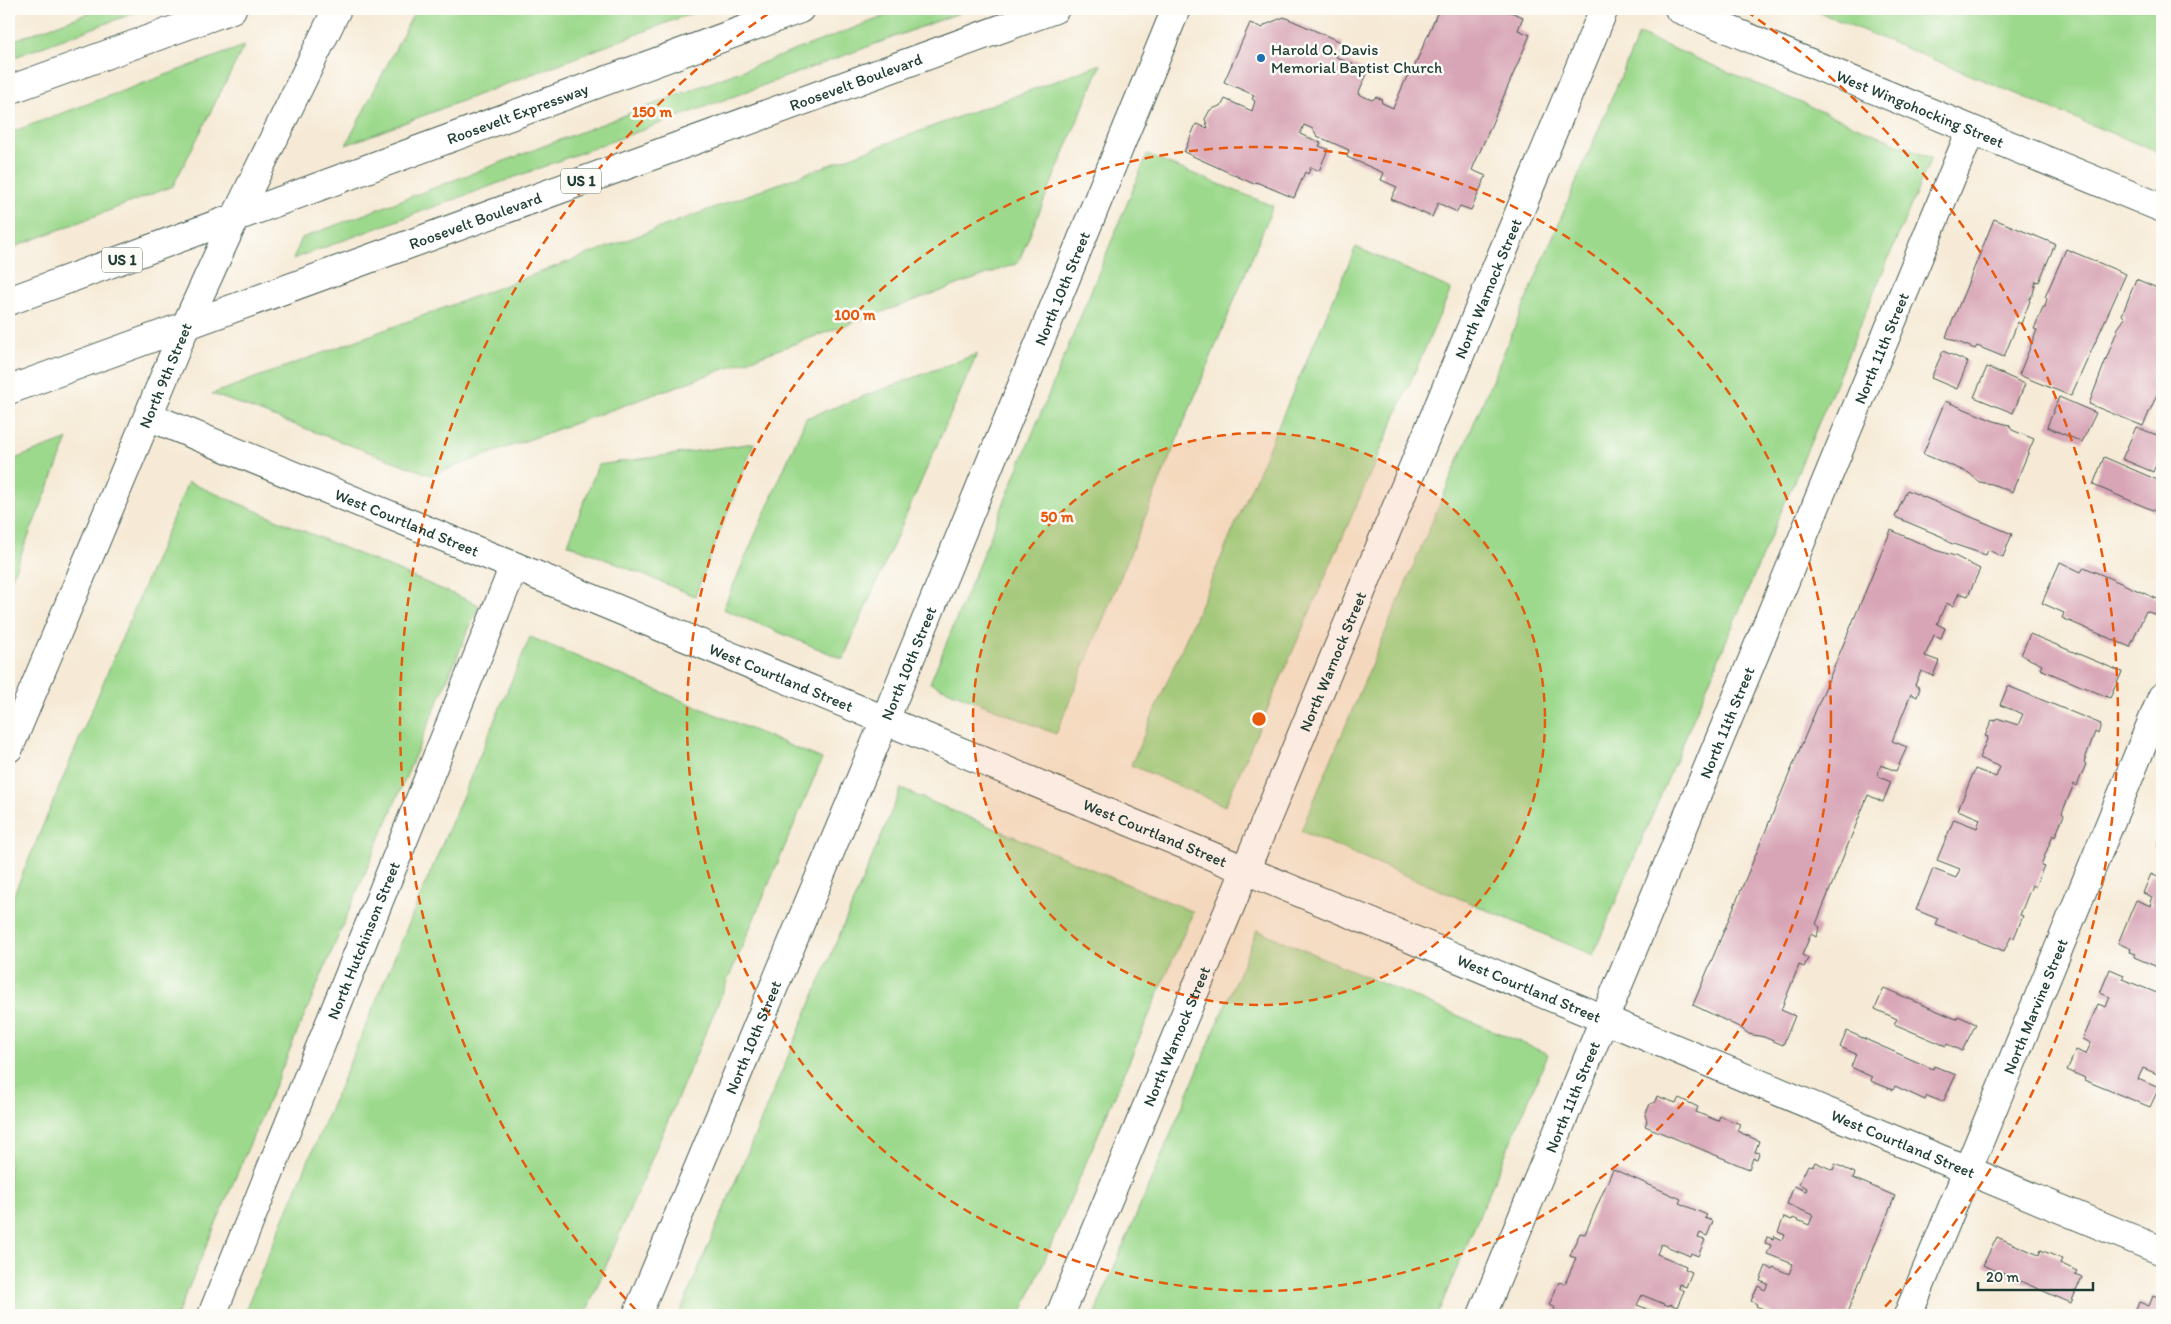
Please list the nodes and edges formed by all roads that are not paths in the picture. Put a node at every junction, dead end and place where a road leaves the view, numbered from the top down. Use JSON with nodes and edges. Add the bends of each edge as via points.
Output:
{"nodes":[{"id":1,"x":232,"y":9,"type":"edge"},
{"id":2,"x":337,"y":9,"type":"edge"},
{"id":3,"x":800,"y":9,"type":"edge"},
{"id":4,"x":1055,"y":9,"type":"edge"},
{"id":5,"x":1176,"y":9,"type":"edge"},
{"id":6,"x":1604,"y":9,"type":"edge"},
{"id":7,"x":1679,"y":9,"type":"edge"},
{"id":8,"x":9,"y":90,"type":"edge"},
{"id":9,"x":1971,"y":130,"type":"junction"},
{"id":10,"x":2162,"y":208,"type":"edge"},
{"id":11,"x":235,"y":218,"type":"junction"},
{"id":12,"x":9,"y":301,"type":"edge"},
{"id":13,"x":186,"y":325,"type":"junction"},
{"id":14,"x":9,"y":390,"type":"edge"},
{"id":15,"x":148,"y":416,"type":"junction"},
{"id":16,"x":514,"y":566,"type":"junction"},
{"id":17,"x":2162,"y":697,"type":"edge"},
{"id":18,"x":885,"y":720,"type":"junction"},
{"id":19,"x":9,"y":748,"type":"edge"},
{"id":20,"x":1244,"y":870,"type":"junction"},
{"id":21,"x":1605,"y":1020,"type":"junction"},
{"id":22,"x":1969,"y":1171,"type":"junction"},
{"id":23,"x":2162,"y":1251,"type":"edge"},
{"id":24,"x":212,"y":1315,"type":"edge"},
{"id":25,"x":637,"y":1315,"type":"edge"},
{"id":26,"x":1060,"y":1315,"type":"edge"},
{"id":27,"x":1482,"y":1315,"type":"edge"},
{"id":28,"x":1908,"y":1315,"type":"edge"}],
"edges":[{"from":1,"to":8,"type":"main road"},
{"from":2,"to":11,"type":"main road","name":"North 9th Street"},
{"from":3,"to":11,"type":"main road","name":"Roosevelt Expressway","number":"US 1"},
{"from":4,"to":13,"type":"main road","name":"Roosevelt Boulevard","number":"US 1"},
{"from":5,"to":18,"type":"main road","name":"North 10th Street"},
{"from":6,"to":20,"type":"main road","name":"North Warnock Street"},
{"from":7,"to":9,"type":"main road","name":"West Wingohocking Street"},
{"from":9,"to":10,"type":"main road","name":"West Wingohocking Street"},
{"from":9,"to":21,"type":"main road","name":"North 11th Street"},
{"from":11,"to":12,"type":"main road","number":"US 1"},
{"from":11,"to":13,"type":"main road","name":"North 9th Street"},
{"from":13,"to":14,"type":"main road","name":"Roosevelt Boulevard","number":"US 1"},
{"from":13,"to":15,"type":"main road","name":"North 9th Street"},
{"from":15,"to":16,"type":"main road","name":"West Courtland Street"},
{"from":15,"to":19,"type":"main road","name":"North 9th Street"},
{"from":16,"to":18,"type":"main road","name":"West Courtland Street"},
{"from":16,"to":24,"type":"main road","name":"North Hutchinson Street"},
{"from":17,"to":22,"type":"main road","name":"North Marvine Street"},
{"from":18,"to":20,"type":"main road","name":"West Courtland Street"},
{"from":18,"to":25,"type":"main road","name":"North 10th Street"},
{"from":20,"to":21,"type":"main road","name":"West Courtland Street"},
{"from":20,"to":26,"type":"main road","name":"North Warnock Street"},
{"from":21,"to":22,"type":"main road","name":"West Courtland Street"},
{"from":21,"to":27,"type":"main road","name":"North 11th Street"},
{"from":22,"to":23,"type":"main road","name":"West Courtland Street"},
{"from":22,"to":28,"type":"main road","name":"North Marvine Street"}]}
